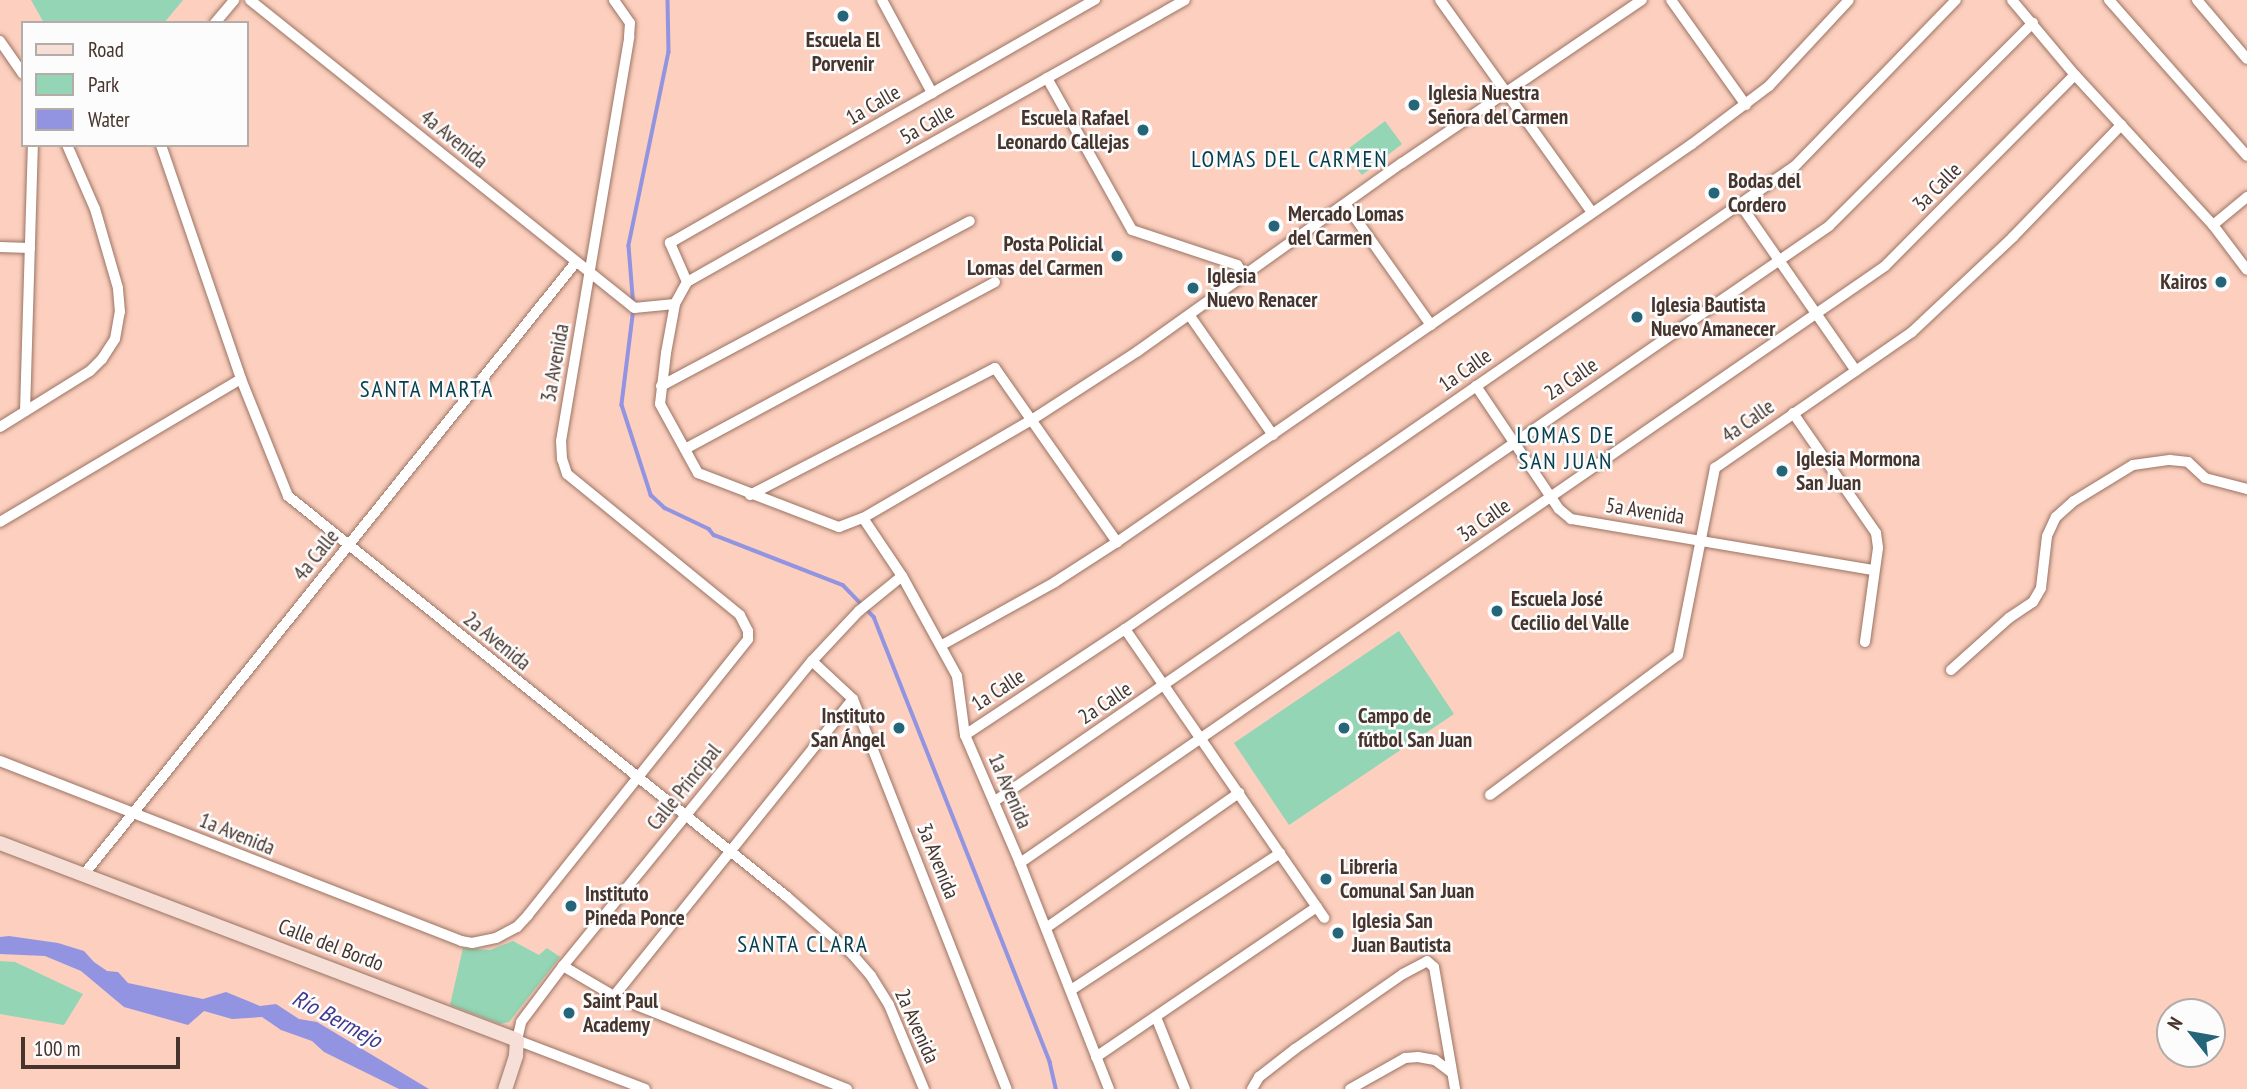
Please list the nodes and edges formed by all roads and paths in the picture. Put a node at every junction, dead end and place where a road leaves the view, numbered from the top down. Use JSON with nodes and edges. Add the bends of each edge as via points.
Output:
{"nodes":[{"id":1,"x":233,"y":0,"type":"edge"},
{"id":2,"x":250,"y":0,"type":"edge"},
{"id":3,"x":882,"y":0,"type":"edge"},
{"id":4,"x":1095,"y":0,"type":"edge"},
{"id":5,"x":1185,"y":0,"type":"edge"},
{"id":6,"x":1440,"y":0,"type":"edge"},
{"id":7,"x":1642,"y":0,"type":"edge"},
{"id":8,"x":1671,"y":0,"type":"edge"},
{"id":9,"x":1849,"y":0,"type":"edge"},
{"id":10,"x":1956,"y":0,"type":"edge"},
{"id":11,"x":2012,"y":0,"type":"edge"},
{"id":12,"x":2109,"y":0,"type":"edge"},
{"id":13,"x":2197,"y":0,"type":"edge"},
{"id":14,"x":615,"y":1,"type":"edge"},
{"id":15,"x":217,"y":21,"type":"edge"},
{"id":16,"x":2033,"y":23,"type":"junction"},
{"id":17,"x":0,"y":41,"type":"edge"},
{"id":18,"x":2247,"y":59,"type":"edge"},
{"id":19,"x":21,"y":71,"type":"edge"},
{"id":20,"x":2076,"y":75,"type":"junction"},
{"id":21,"x":1048,"y":78,"type":"junction"},
{"id":22,"x":932,"y":93,"type":"junction"},
{"id":23,"x":1504,"y":93,"type":"junction"},
{"id":24,"x":1746,"y":105,"type":"junction"},
{"id":25,"x":2121,"y":125,"type":"junction"},
{"id":26,"x":33,"y":147,"type":"edge"},
{"id":27,"x":68,"y":147,"type":"edge"},
{"id":28,"x":162,"y":147,"type":"edge"},
{"id":29,"x":2247,"y":156,"type":"edge"},
{"id":30,"x":2247,"y":197,"type":"edge"},
{"id":31,"x":1740,"y":204,"type":"junction"},
{"id":32,"x":1346,"y":205,"type":"junction"},
{"id":33,"x":1592,"y":212,"type":"junction"},
{"id":34,"x":970,"y":220,"type":"dead end"},
{"id":35,"x":2213,"y":225,"type":"junction"},
{"id":36,"x":0,"y":247,"type":"edge"},
{"id":37,"x":30,"y":248,"type":"junction"},
{"id":38,"x":576,"y":261,"type":"junction"},
{"id":39,"x":1780,"y":261,"type":"junction"},
{"id":40,"x":2247,"y":270,"type":"edge"},
{"id":41,"x":590,"y":273,"type":"junction"},
{"id":42,"x":1245,"y":276,"type":"junction"},
{"id":43,"x":687,"y":282,"type":"junction"},
{"id":44,"x":995,"y":282,"type":"dead end"},
{"id":45,"x":676,"y":304,"type":"junction"},
{"id":46,"x":1818,"y":314,"type":"junction"},
{"id":47,"x":1190,"y":316,"type":"junction"},
{"id":48,"x":1431,"y":326,"type":"junction"},
{"id":49,"x":1856,"y":371,"type":"junction"},
{"id":50,"x":241,"y":379,"type":"junction"},
{"id":51,"x":661,"y":386,"type":"junction"},
{"id":52,"x":1476,"y":386,"type":"junction"},
{"id":53,"x":25,"y":411,"type":"junction"},
{"id":54,"x":1793,"y":413,"type":"junction"},
{"id":55,"x":1033,"y":419,"type":"junction"},
{"id":56,"x":0,"y":427,"type":"edge"},
{"id":57,"x":1273,"y":435,"type":"junction"},
{"id":58,"x":1512,"y":442,"type":"junction"},
{"id":59,"x":685,"y":449,"type":"junction"},
{"id":60,"x":2247,"y":489,"type":"edge"},
{"id":61,"x":750,"y":495,"type":"junction"},
{"id":62,"x":1550,"y":497,"type":"junction"},
{"id":63,"x":863,"y":518,"type":"junction"},
{"id":64,"x":0,"y":522,"type":"edge"},
{"id":65,"x":1701,"y":540,"type":"junction"},
{"id":66,"x":1117,"y":542,"type":"junction"},
{"id":67,"x":349,"y":545,"type":"junction"},
{"id":68,"x":1874,"y":570,"type":"junction"},
{"id":69,"x":902,"y":576,"type":"junction"},
{"id":70,"x":1125,"y":629,"type":"junction"},
{"id":71,"x":1865,"y":642,"type":"dead end"},
{"id":72,"x":942,"y":645,"type":"junction"},
{"id":73,"x":812,"y":661,"type":"junction"},
{"id":74,"x":1951,"y":670,"type":"dead end"},
{"id":75,"x":1165,"y":685,"type":"junction"},
{"id":76,"x":853,"y":699,"type":"junction"},
{"id":77,"x":965,"y":735,"type":"junction"},
{"id":78,"x":1200,"y":738,"type":"junction"},
{"id":79,"x":0,"y":761,"type":"edge"},
{"id":80,"x":638,"y":778,"type":"junction"},
{"id":81,"x":1239,"y":793,"type":"junction"},
{"id":82,"x":1490,"y":795,"type":"dead end"},
{"id":83,"x":995,"y":801,"type":"junction"},
{"id":84,"x":133,"y":813,"type":"junction"},
{"id":85,"x":685,"y":816,"type":"junction"},
{"id":86,"x":0,"y":843,"type":"edge"},
{"id":87,"x":729,"y":851,"type":"junction"},
{"id":88,"x":1280,"y":853,"type":"junction"},
{"id":89,"x":1020,"y":863,"type":"junction"},
{"id":90,"x":85,"y":873,"type":"junction"},
{"id":91,"x":1317,"y":907,"type":"junction"},
{"id":92,"x":1324,"y":918,"type":"dead end"},
{"id":93,"x":1046,"y":928,"type":"junction"},
{"id":94,"x":563,"y":966,"type":"junction"},
{"id":95,"x":1071,"y":990,"type":"junction"},
{"id":96,"x":614,"y":996,"type":"junction"},
{"id":97,"x":1156,"y":1017,"type":"junction"},
{"id":98,"x":517,"y":1040,"type":"junction"},
{"id":99,"x":1096,"y":1057,"type":"junction"},
{"id":100,"x":1451,"y":1072,"type":"junction"},
{"id":101,"x":507,"y":1084,"type":"edge"},
{"id":102,"x":645,"y":1089,"type":"edge"},
{"id":103,"x":847,"y":1089,"type":"edge"},
{"id":104,"x":925,"y":1089,"type":"edge"},
{"id":105,"x":1007,"y":1089,"type":"edge"},
{"id":106,"x":1109,"y":1089,"type":"edge"},
{"id":107,"x":1185,"y":1089,"type":"edge"},
{"id":108,"x":1252,"y":1089,"type":"edge"},
{"id":109,"x":1350,"y":1089,"type":"edge"},
{"id":110,"x":1455,"y":1089,"type":"edge"}],
"edges":[{"from":1,"to":15,"type":"street"},
{"from":2,"to":38,"type":"street","name":"4a Avenida"},
{"from":3,"to":22,"type":"street"},
{"from":4,"to":22,"type":"street","name":"1a Calle"},
{"from":5,"to":21,"type":"street","name":"5a Calle"},
{"from":6,"to":23,"type":"street"},
{"from":7,"to":23,"type":"street"},
{"from":8,"to":24,"type":"street"},
{"from":9,"to":24,"type":"street"},
{"from":10,"to":31,"type":"street","name":"1a Calle","via":[[1795,166]]},
{"from":11,"to":16,"type":"street"},
{"from":12,"to":29,"type":"street"},
{"from":13,"to":18,"type":"street"},
{"from":14,"to":41,"type":"street","name":"3a Avenida","via":[[630,23],[629,37]]},
{"from":16,"to":20,"type":"street"},
{"from":16,"to":39,"type":"street","name":"2a Calle","via":[[1829,226]]},
{"from":17,"to":19,"type":"street"},
{"from":20,"to":25,"type":"street"},
{"from":20,"to":46,"type":"street","name":"3a Calle","via":[[1885,266]]},
{"from":21,"to":42,"type":"street","via":[[1132,230],[1237,265]]},
{"from":21,"to":43,"type":"street","name":"5a Calle"},
{"from":22,"to":43,"type":"street","name":"1a Calle","via":[[670,243]]},
{"from":23,"to":32,"type":"street"},
{"from":23,"to":33,"type":"street"},
{"from":24,"to":33,"type":"street"},
{"from":25,"to":35,"type":"street"},
{"from":25,"to":49,"type":"street","name":"4a Calle","via":[[1963,286],[1912,332]]},
{"from":26,"to":37,"type":"street"},
{"from":27,"to":53,"type":"street","via":[[95,209],[118,288],[120,312],[115,339],[103,359]]},
{"from":28,"to":50,"type":"street","name":"2a Avenida"},
{"from":30,"to":35,"type":"street"},
{"from":31,"to":39,"type":"street"},
{"from":31,"to":52,"type":"street","name":"1a Calle"},
{"from":32,"to":42,"type":"street"},
{"from":32,"to":48,"type":"street"},
{"from":33,"to":48,"type":"street"},
{"from":34,"to":51,"type":"street"},
{"from":35,"to":40,"type":"street"},
{"from":36,"to":37,"type":"street"},
{"from":37,"to":53,"type":"street"},
{"from":38,"to":41,"type":"street","name":"4a Avenida"},
{"from":38,"to":67,"type":"street","name":"4a Calle"},
{"from":39,"to":46,"type":"street"},
{"from":39,"to":58,"type":"street","name":"2a Calle"},
{"from":41,"to":45,"type":"street","name":"4a Avenida","via":[[634,308]]},
{"from":41,"to":80,"type":"street","name":"3a Avenida","via":[[561,441],[567,474],[740,615],[748,631],[745,646]]},
{"from":42,"to":47,"type":"street"},
{"from":43,"to":45,"type":"street"},
{"from":44,"to":59,"type":"street"},
{"from":45,"to":51,"type":"street"},
{"from":46,"to":49,"type":"street"},
{"from":46,"to":62,"type":"street","name":"3a Calle"},
{"from":47,"to":55,"type":"street"},
{"from":47,"to":57,"type":"street"},
{"from":48,"to":57,"type":"street"},
{"from":49,"to":54,"type":"street","name":"4a Calle"},
{"from":50,"to":64,"type":"street"},
{"from":50,"to":67,"type":"street","name":"2a Avenida","via":[[288,496]]},
{"from":51,"to":59,"type":"street","via":[[660,404]]},
{"from":52,"to":58,"type":"street","name":"5a Avenida"},
{"from":52,"to":70,"type":"street","name":"1a Calle"},
{"from":53,"to":56,"type":"street"},
{"from":54,"to":65,"type":"street","name":"4a Calle","via":[[1715,468]]},
{"from":54,"to":68,"type":"street","via":[[1877,533]]},
{"from":55,"to":61,"type":"street","via":[[995,368]]},
{"from":55,"to":63,"type":"street"},
{"from":55,"to":66,"type":"street"},
{"from":57,"to":66,"type":"street"},
{"from":58,"to":62,"type":"street","name":"5a Avenida"},
{"from":58,"to":75,"type":"street","name":"2a Calle"},
{"from":59,"to":61,"type":"street","via":[[698,473]]},
{"from":60,"to":74,"type":"street","via":[[2205,478],[2188,462],[2170,460],[2133,465],[2074,501],[2056,517],[2048,536],[2041,588],[2033,602]]},
{"from":61,"to":63,"type":"street","via":[[839,527]]},
{"from":62,"to":65,"type":"street","name":"5a Avenida","via":[[1571,519]]},
{"from":62,"to":78,"type":"street","name":"3a Calle"},
{"from":63,"to":69,"type":"street","name":"1a Avenida"},
{"from":65,"to":68,"type":"street","name":"5a Avenida"},
{"from":65,"to":82,"type":"street","name":"4a Calle","via":[[1678,655]]},
{"from":66,"to":72,"type":"street"},
{"from":67,"to":80,"type":"street","name":"2a Avenida"},
{"from":67,"to":84,"type":"street","name":"4a Calle"},
{"from":68,"to":71,"type":"street"},
{"from":69,"to":72,"type":"street","name":"1a Avenida"},
{"from":69,"to":73,"type":"street","name":"Calle Principal","via":[[859,611]]},
{"from":70,"to":75,"type":"street"},
{"from":70,"to":77,"type":"street","name":"1a Calle"},
{"from":72,"to":77,"type":"street","name":"1a Avenida","via":[[957,676]]},
{"from":73,"to":76,"type":"street","name":"3a Avenida"},
{"from":73,"to":85,"type":"street","name":"Calle Principal"},
{"from":75,"to":78,"type":"street"},
{"from":75,"to":83,"type":"street","name":"2a Calle"},
{"from":76,"to":87,"type":"street"},
{"from":76,"to":105,"type":"street","name":"3a Avenida"},
{"from":77,"to":83,"type":"street","name":"1a Avenida"},
{"from":78,"to":81,"type":"street"},
{"from":78,"to":89,"type":"street","name":"3a Calle"},
{"from":79,"to":84,"type":"street","name":"1a Avenida"},
{"from":80,"to":84,"type":"street","name":"1a Avenida","via":[[517,927],[472,943]]},
{"from":80,"to":85,"type":"street","name":"2a Avenida"},
{"from":81,"to":88,"type":"street"},
{"from":81,"to":93,"type":"street"},
{"from":83,"to":89,"type":"street","name":"1a Avenida"},
{"from":84,"to":90,"type":"street","name":"4a Calle"},
{"from":85,"to":87,"type":"street","name":"2a Avenida"},
{"from":85,"to":94,"type":"street","name":"Calle Principal"},
{"from":86,"to":90,"type":"street","name":"Calle del Bordo"},
{"from":87,"to":96,"type":"street"},
{"from":87,"to":104,"type":"street","name":"2a Avenida","via":[[837,940],[872,976]]},
{"from":88,"to":91,"type":"street"},
{"from":88,"to":95,"type":"street"},
{"from":89,"to":93,"type":"street","name":"1a Avenida"},
{"from":90,"to":98,"type":"street","name":"Calle del Bordo"},
{"from":91,"to":92,"type":"street"},
{"from":91,"to":97,"type":"street"},
{"from":93,"to":95,"type":"street","name":"1a Avenida"},
{"from":94,"to":96,"type":"street"},
{"from":94,"to":98,"type":"street","name":"Calle Principal","via":[[521,1022]]},
{"from":95,"to":99,"type":"street","name":"1a Avenida"},
{"from":96,"to":103,"type":"street"},
{"from":97,"to":99,"type":"street"},
{"from":97,"to":107,"type":"street"},
{"from":98,"to":101,"type":"street"},
{"from":98,"to":102,"type":"street","name":"Calle del Bordo"},
{"from":99,"to":106,"type":"street","name":"1a Avenida"},
{"from":100,"to":108,"type":"street","via":[[1434,967],[1427,961],[1295,1049],[1259,1077]]},
{"from":100,"to":109,"type":"street","via":[[1435,1060],[1405,1058]]},
{"from":100,"to":110,"type":"street"}]}
